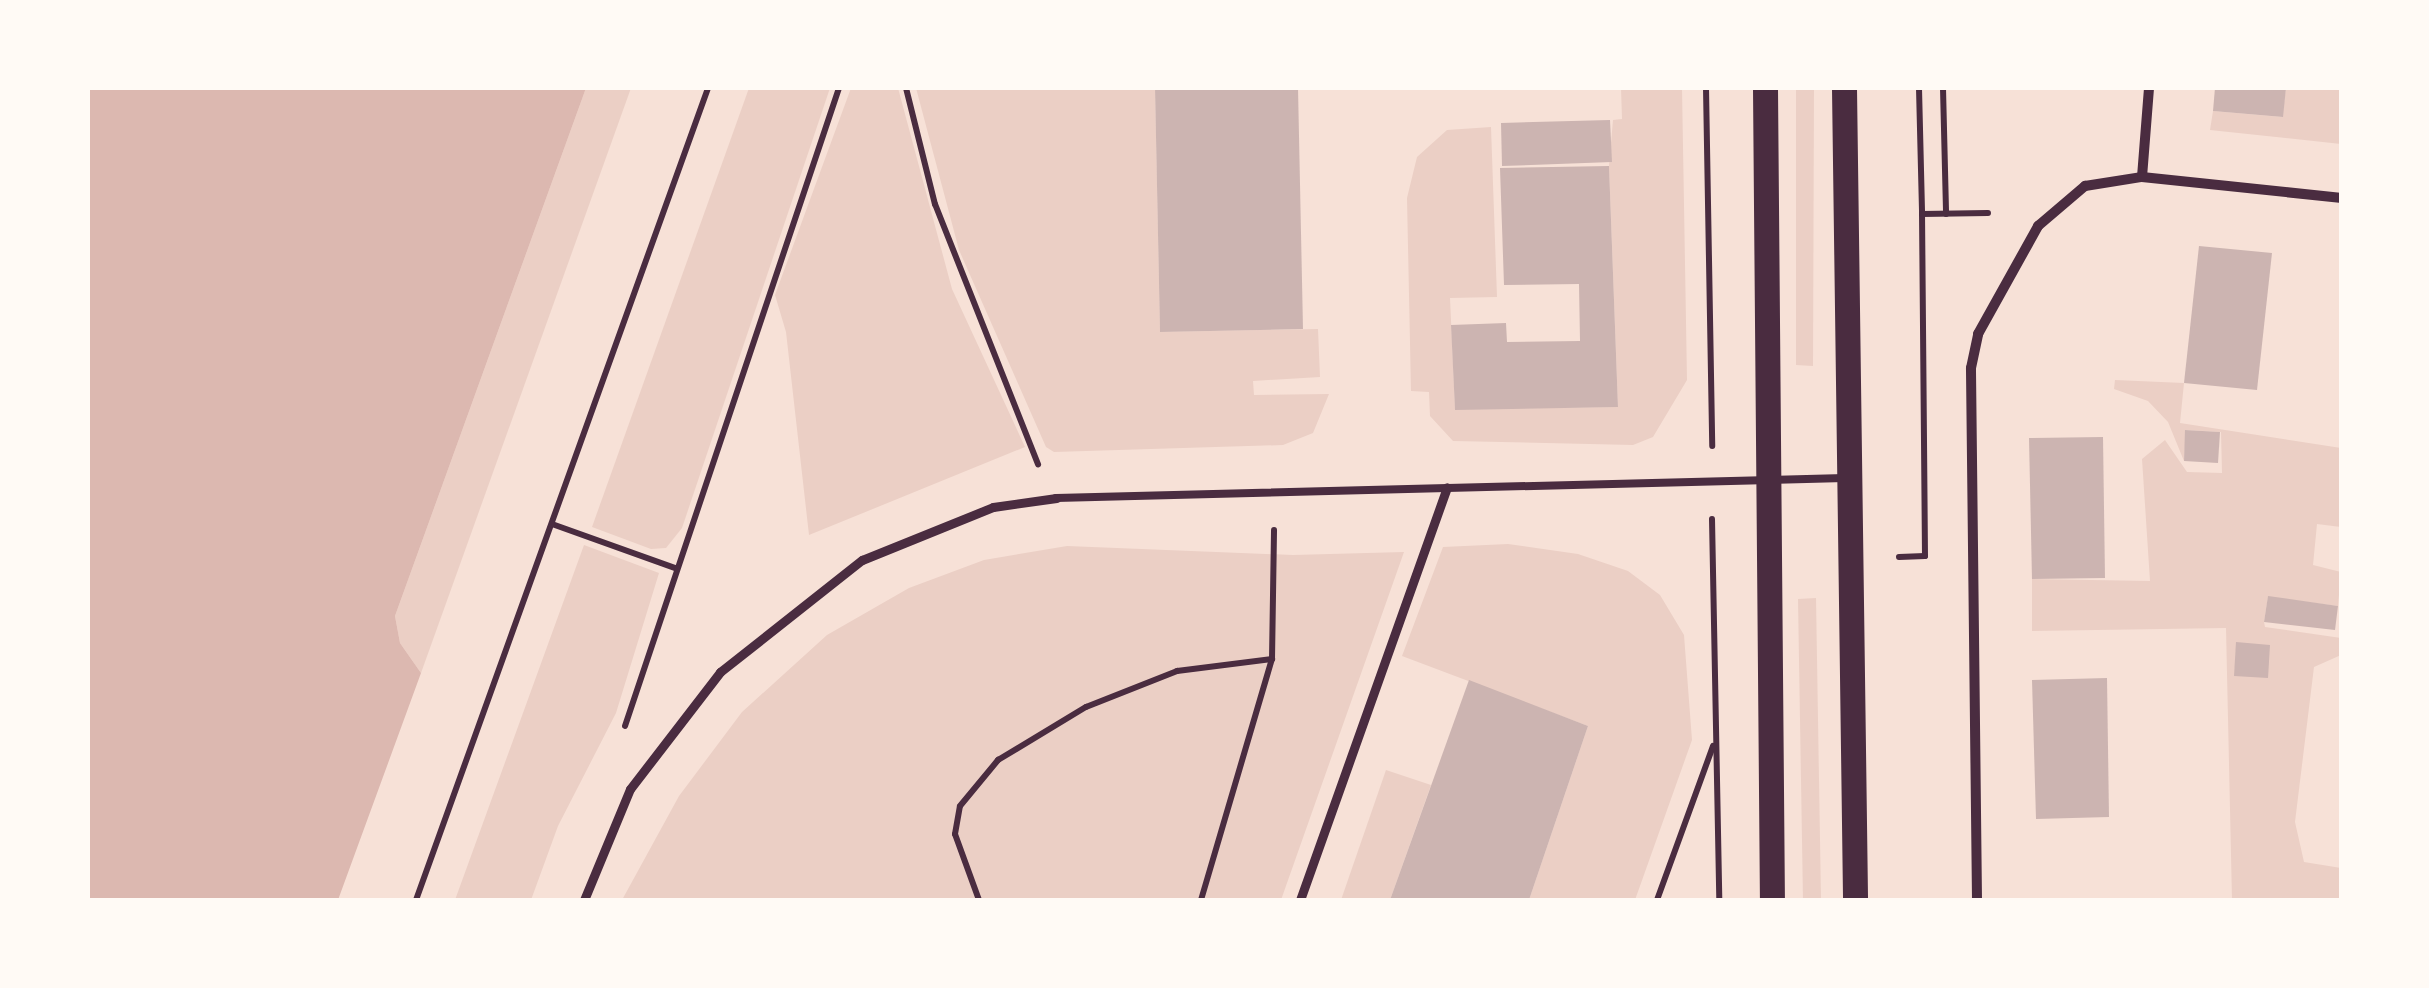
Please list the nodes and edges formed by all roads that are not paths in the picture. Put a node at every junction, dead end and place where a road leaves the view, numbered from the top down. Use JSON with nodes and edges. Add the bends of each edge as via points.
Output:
{"nodes":[{"id":1,"x":1765,"y":88,"type":"edge"},
{"id":2,"x":1844,"y":88,"type":"edge"},
{"id":3,"x":2148,"y":88,"type":"edge"},
{"id":4,"x":2142,"y":177,"type":"junction"},
{"id":5,"x":2342,"y":198,"type":"edge"},
{"id":6,"x":1844,"y":478,"type":"junction"},
{"id":7,"x":1766,"y":479,"type":"junction"},
{"id":8,"x":1447,"y":487,"type":"junction"},
{"id":9,"x":1052,"y":499,"type":"joint"},
{"id":10,"x":584,"y":900,"type":"edge"},
{"id":11,"x":1300,"y":900,"type":"edge"},
{"id":12,"x":1772,"y":900,"type":"edge"},
{"id":13,"x":1855,"y":900,"type":"edge"},
{"id":14,"x":1977,"y":900,"type":"edge"}],
"edges":[{"from":1,"to":7,"type":"main road"},
{"from":2,"to":6,"type":"main road"},
{"from":3,"to":4,"type":"street"},
{"from":4,"to":5,"type":"street"},
{"from":4,"to":14,"type":"street","via":[[2085,186],[2038,226],[1978,334],[1971,368]]},
{"from":6,"to":7,"type":"lane"},
{"from":6,"to":13,"type":"main road"},
{"from":7,"to":8,"type":"lane"},
{"from":7,"to":12,"type":"main road"},
{"from":8,"to":9,"type":"lane"},
{"from":8,"to":11,"type":"street"},
{"from":9,"to":10,"type":"street","via":[[993,507],[862,560],[720,672],[630,789]]}]}
